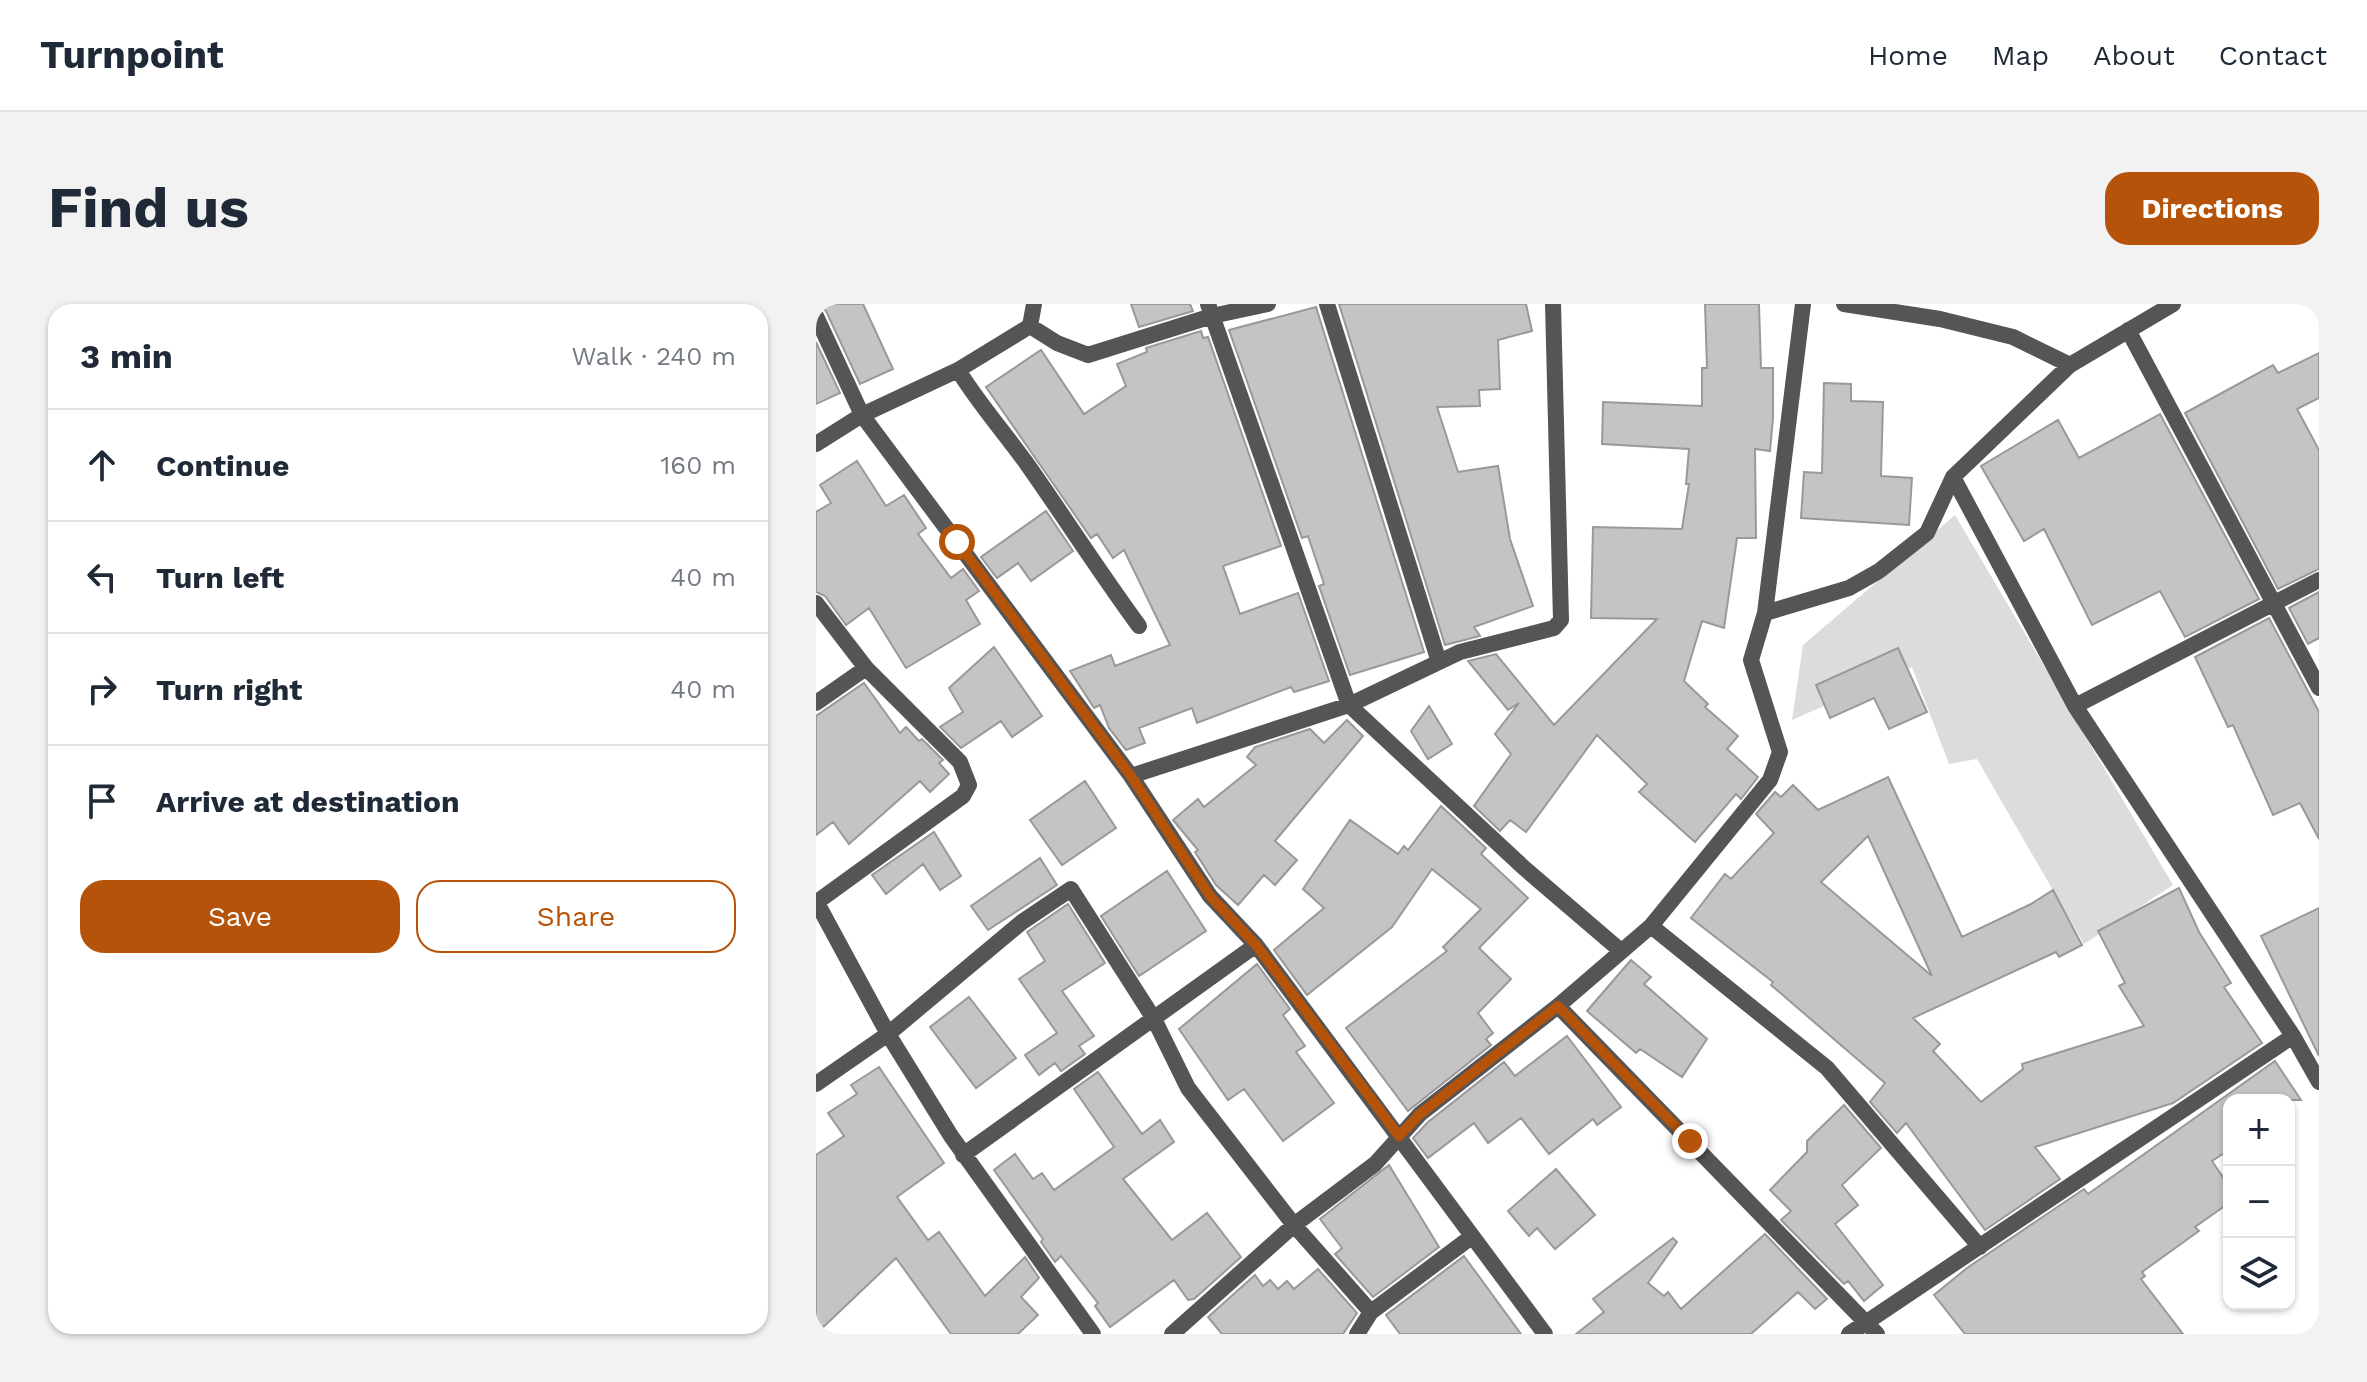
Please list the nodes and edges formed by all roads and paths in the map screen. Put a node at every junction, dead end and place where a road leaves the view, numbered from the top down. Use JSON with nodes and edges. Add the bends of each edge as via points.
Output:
{"nodes":[{"id":1,"x":1034,"y":304,"type":"edge"},
{"id":2,"x":1268,"y":304,"type":"edge"},
{"id":3,"x":1327,"y":304,"type":"edge"},
{"id":4,"x":1553,"y":304,"type":"edge"},
{"id":5,"x":1803,"y":304,"type":"edge"},
{"id":6,"x":1844,"y":304,"type":"edge"},
{"id":7,"x":2173,"y":304,"type":"edge"},
{"id":8,"x":1210,"y":310,"type":"edge"},
{"id":9,"x":816,"y":316,"type":"edge"},
{"id":10,"x":1030,"y":326,"type":"junction"},
{"id":11,"x":2128,"y":330,"type":"junction"},
{"id":12,"x":2070,"y":365,"type":"junction"},
{"id":13,"x":958,"y":370,"type":"junction"},
{"id":14,"x":862,"y":415,"type":"junction"},
{"id":15,"x":816,"y":444,"type":"edge"},
{"id":16,"x":1953,"y":477,"type":"junction"},
{"id":17,"x":2319,"y":580,"type":"edge"},
{"id":18,"x":816,"y":603,"type":"edge"},
{"id":19,"x":2274,"y":603,"type":"junction"},
{"id":20,"x":1765,"y":613,"type":"junction"},
{"id":21,"x":1139,"y":626,"type":"dead end"},
{"id":22,"x":1439,"y":662,"type":"junction"},
{"id":23,"x":866,"y":668,"type":"junction"},
{"id":24,"x":2319,"y":688,"type":"edge"},
{"id":25,"x":816,"y":703,"type":"edge"},
{"id":26,"x":1349,"y":705,"type":"junction"},
{"id":27,"x":2075,"y":706,"type":"junction"},
{"id":28,"x":1131,"y":776,"type":"junction"},
{"id":29,"x":816,"y":901,"type":"edge"},
{"id":30,"x":1651,"y":926,"type":"junction"},
{"id":31,"x":1256,"y":945,"type":"junction"},
{"id":32,"x":1621,"y":951,"type":"junction"},
{"id":33,"x":1558,"y":1006,"type":"junction"},
{"id":34,"x":1154,"y":1019,"type":"junction"},
{"id":35,"x":888,"y":1034,"type":"junction"},
{"id":36,"x":2293,"y":1036,"type":"junction"},
{"id":37,"x":2319,"y":1082,"type":"edge"},
{"id":38,"x":816,"y":1084,"type":"edge"},
{"id":39,"x":1399,"y":1136,"type":"junction"},
{"id":40,"x":963,"y":1155,"type":"junction"},
{"id":41,"x":1294,"y":1225,"type":"junction"},
{"id":42,"x":1470,"y":1238,"type":"junction"},
{"id":43,"x":1980,"y":1247,"type":"junction"},
{"id":44,"x":1371,"y":1312,"type":"junction"},
{"id":45,"x":1866,"y":1321,"type":"junction"},
{"id":46,"x":1093,"y":1334,"type":"edge"},
{"id":47,"x":1172,"y":1334,"type":"edge"},
{"id":48,"x":1357,"y":1334,"type":"edge"},
{"id":49,"x":1545,"y":1334,"type":"edge"},
{"id":50,"x":1849,"y":1334,"type":"edge"},
{"id":51,"x":1877,"y":1334,"type":"edge"}],
"edges":[{"from":1,"to":10,"type":"street"},
{"from":2,"to":8,"type":"street"},
{"from":3,"to":22,"type":"street"},
{"from":4,"to":22,"type":"street","via":[[1561,620],[1554,628]]},
{"from":5,"to":20,"type":"street"},
{"from":6,"to":12,"type":"street","via":[[2013,337]]},
{"from":7,"to":11,"type":"street"},
{"from":8,"to":10,"type":"street","via":[[1088,355]]},
{"from":8,"to":26,"type":"street"},
{"from":9,"to":14,"type":"street"},
{"from":10,"to":13,"type":"street"},
{"from":11,"to":12,"type":"street"},
{"from":11,"to":19,"type":"street"},
{"from":12,"to":16,"type":"street"},
{"from":13,"to":14,"type":"street"},
{"from":13,"to":21,"type":"street"},
{"from":14,"to":15,"type":"street"},
{"from":14,"to":28,"type":"street"},
{"from":16,"to":20,"type":"street","via":[[1927,533],[1879,571],[1849,588]]},
{"from":16,"to":27,"type":"street"},
{"from":17,"to":19,"type":"street"},
{"from":18,"to":23,"type":"street"},
{"from":19,"to":24,"type":"street"},
{"from":19,"to":27,"type":"street"},
{"from":20,"to":30,"type":"street","via":[[1751,660],[1780,752],[1770,780]]},
{"from":22,"to":26,"type":"street"},
{"from":23,"to":25,"type":"street"},
{"from":23,"to":29,"type":"street","via":[[960,762],[969,785],[963,796]]},
{"from":26,"to":28,"type":"street"},
{"from":26,"to":32,"type":"street"},
{"from":27,"to":36,"type":"street"},
{"from":28,"to":31,"type":"street","via":[[1210,896]]},
{"from":29,"to":35,"type":"street"},
{"from":30,"to":32,"type":"street"},
{"from":30,"to":43,"type":"street","via":[[1827,1068]]},
{"from":31,"to":34,"type":"street"},
{"from":31,"to":39,"type":"street"},
{"from":32,"to":33,"type":"street"},
{"from":33,"to":39,"type":"street"},
{"from":33,"to":45,"type":"street"},
{"from":34,"to":35,"type":"street","via":[[1071,889],[1022,922]]},
{"from":34,"to":40,"type":"street"},
{"from":34,"to":41,"type":"street","via":[[1188,1088]]},
{"from":35,"to":38,"type":"street"},
{"from":35,"to":40,"type":"street"},
{"from":36,"to":37,"type":"street"},
{"from":36,"to":43,"type":"street"},
{"from":39,"to":41,"type":"street","via":[[1375,1164]]},
{"from":39,"to":42,"type":"street"},
{"from":40,"to":46,"type":"street"},
{"from":41,"to":44,"type":"street"},
{"from":41,"to":47,"type":"street"},
{"from":42,"to":44,"type":"street"},
{"from":42,"to":49,"type":"street"},
{"from":43,"to":45,"type":"street"},
{"from":44,"to":48,"type":"street"},
{"from":45,"to":50,"type":"street"},
{"from":45,"to":51,"type":"street"}]}
